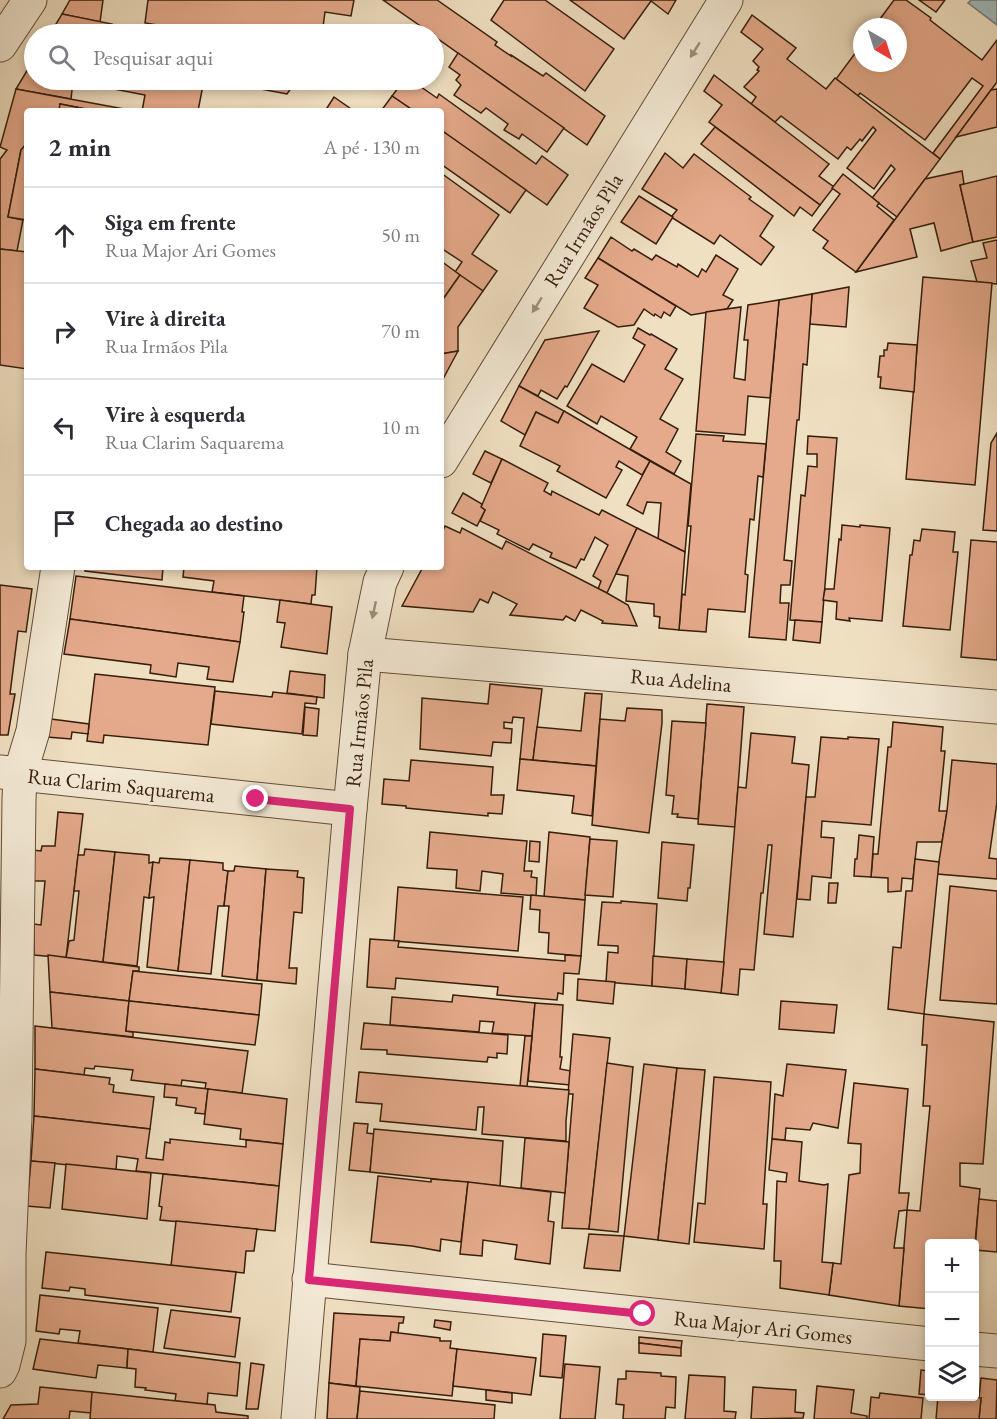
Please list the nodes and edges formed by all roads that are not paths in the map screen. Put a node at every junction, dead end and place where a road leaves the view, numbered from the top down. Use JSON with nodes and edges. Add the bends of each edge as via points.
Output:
{"nodes":[{"id":1,"x":30,"y":0,"type":"edge"},
{"id":2,"x":726,"y":0,"type":"edge"},
{"id":3,"x":0,"y":45,"type":"edge"},
{"id":4,"x":444,"y":456,"type":"edge"},
{"id":5,"x":58,"y":570,"type":"edge"},
{"id":6,"x":386,"y":570,"type":"edge"},
{"id":7,"x":365,"y":654,"type":"junction"},
{"id":8,"x":997,"y":706,"type":"edge"},
{"id":9,"x":10,"y":773,"type":"edge"},
{"id":10,"x":350,"y":809,"type":"junction"},
{"id":11,"x":309,"y":1280,"type":"junction"},
{"id":12,"x":925,"y":1343,"type":"edge"},
{"id":13,"x":979,"y":1349,"type":"edge"},
{"id":14,"x":997,"y":1351,"type":"edge"},
{"id":15,"x":0,"y":1371,"type":"edge"},
{"id":16,"x":298,"y":1419,"type":"edge"}],
"edges":[{"from":1,"to":3,"type":"street"},
{"from":2,"to":4,"type":"street","name":"Rua Irmãos Pìla","one_way":true},
{"from":5,"to":9,"type":"street","via":[[33,731]]},
{"from":6,"to":7,"type":"street","name":"Rua Irmãos Pìla","one_way":true},
{"from":7,"to":8,"type":"street","name":"Rua Adelina"},
{"from":7,"to":10,"type":"street","name":"Rua Irmãos Pìla"},
{"from":9,"to":10,"type":"street","name":"Rua Clarim Saquarema"},
{"from":9,"to":15,"type":"street","via":[[18,800],[15,1105],[9,1341]]},
{"from":10,"to":11,"type":"street","name":"Rua Irmãos Pìla"},
{"from":11,"to":12,"type":"street","name":"Rua Major Ari Gomes"},
{"from":11,"to":16,"type":"street","name":"Rua Irmãos Pìla"},
{"from":13,"to":14,"type":"street"}]}
